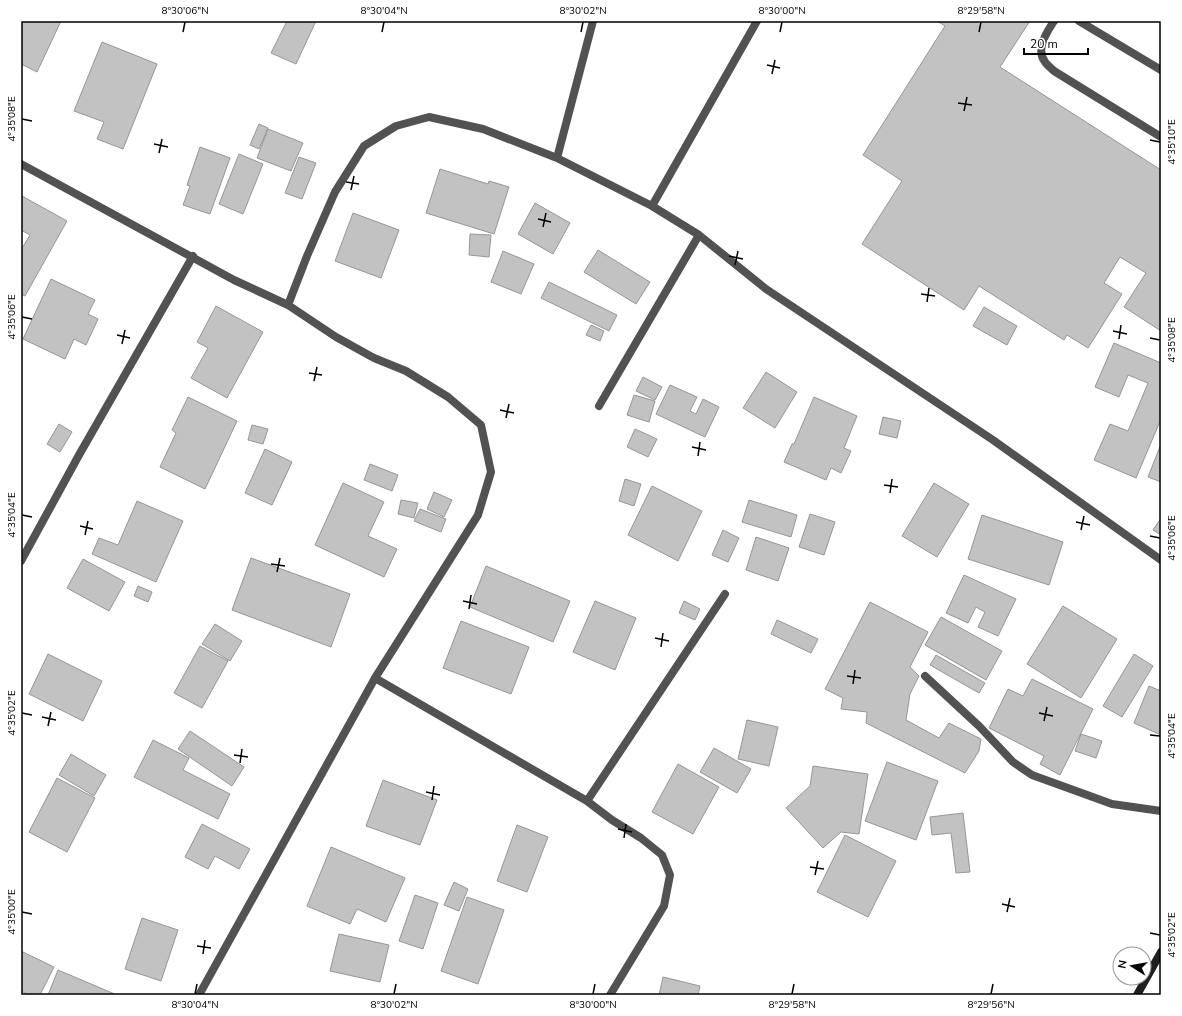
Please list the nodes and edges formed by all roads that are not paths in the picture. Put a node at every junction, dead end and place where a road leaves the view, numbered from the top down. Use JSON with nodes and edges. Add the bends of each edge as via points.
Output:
{"nodes":[{"id":1,"x":593,"y":21,"type":"edge"},
{"id":2,"x":757,"y":21,"type":"edge"},
{"id":3,"x":1054,"y":21,"type":"edge"},
{"id":4,"x":1079,"y":21,"type":"edge"},
{"id":5,"x":1161,"y":70,"type":"edge"},
{"id":6,"x":1161,"y":137,"type":"edge"},
{"id":7,"x":557,"y":158,"type":"junction"},
{"id":8,"x":21,"y":164,"type":"edge"},
{"id":9,"x":652,"y":206,"type":"junction"},
{"id":10,"x":699,"y":235,"type":"junction"},
{"id":11,"x":193,"y":256,"type":"junction"},
{"id":12,"x":288,"y":305,"type":"junction"},
{"id":13,"x":599,"y":406,"type":"dead end"},
{"id":14,"x":1161,"y":560,"type":"edge"},
{"id":15,"x":21,"y":561,"type":"edge"},
{"id":16,"x":725,"y":594,"type":"dead end"},
{"id":17,"x":925,"y":676,"type":"dead end"},
{"id":18,"x":375,"y":678,"type":"junction"},
{"id":19,"x":587,"y":801,"type":"junction"},
{"id":20,"x":1161,"y":811,"type":"edge"},
{"id":21,"x":1161,"y":952,"type":"edge"},
{"id":22,"x":199,"y":995,"type":"edge"},
{"id":23,"x":610,"y":995,"type":"edge"},
{"id":24,"x":1138,"y":995,"type":"edge"}],
"edges":[{"from":1,"to":7,"type":"street"},
{"from":2,"to":9,"type":"street"},
{"from":3,"to":6,"type":"street","via":[[1044,38],[1041,50],[1044,61],[1054,71]]},
{"from":4,"to":5,"type":"street"},
{"from":7,"to":9,"type":"street"},
{"from":7,"to":12,"type":"street","via":[[482,129],[429,117],[396,126],[364,146],[335,192]]},
{"from":8,"to":11,"type":"street"},
{"from":9,"to":10,"type":"street"},
{"from":10,"to":13,"type":"street"},
{"from":10,"to":14,"type":"street","via":[[766,289],[992,440]]},
{"from":11,"to":12,"type":"street","via":[[234,280]]},
{"from":11,"to":15,"type":"street"},
{"from":12,"to":18,"type":"street","via":[[336,337],[431,386],[460,406],[481,425],[491,472],[478,516]]},
{"from":16,"to":19,"type":"street"},
{"from":17,"to":20,"type":"street","via":[[1013,762],[1032,775],[1112,804]]},
{"from":18,"to":19,"type":"street"},
{"from":18,"to":22,"type":"street"},
{"from":19,"to":23,"type":"street","via":[[662,855],[670,875],[664,906]]},
{"from":21,"to":24,"type":"street"}]}
